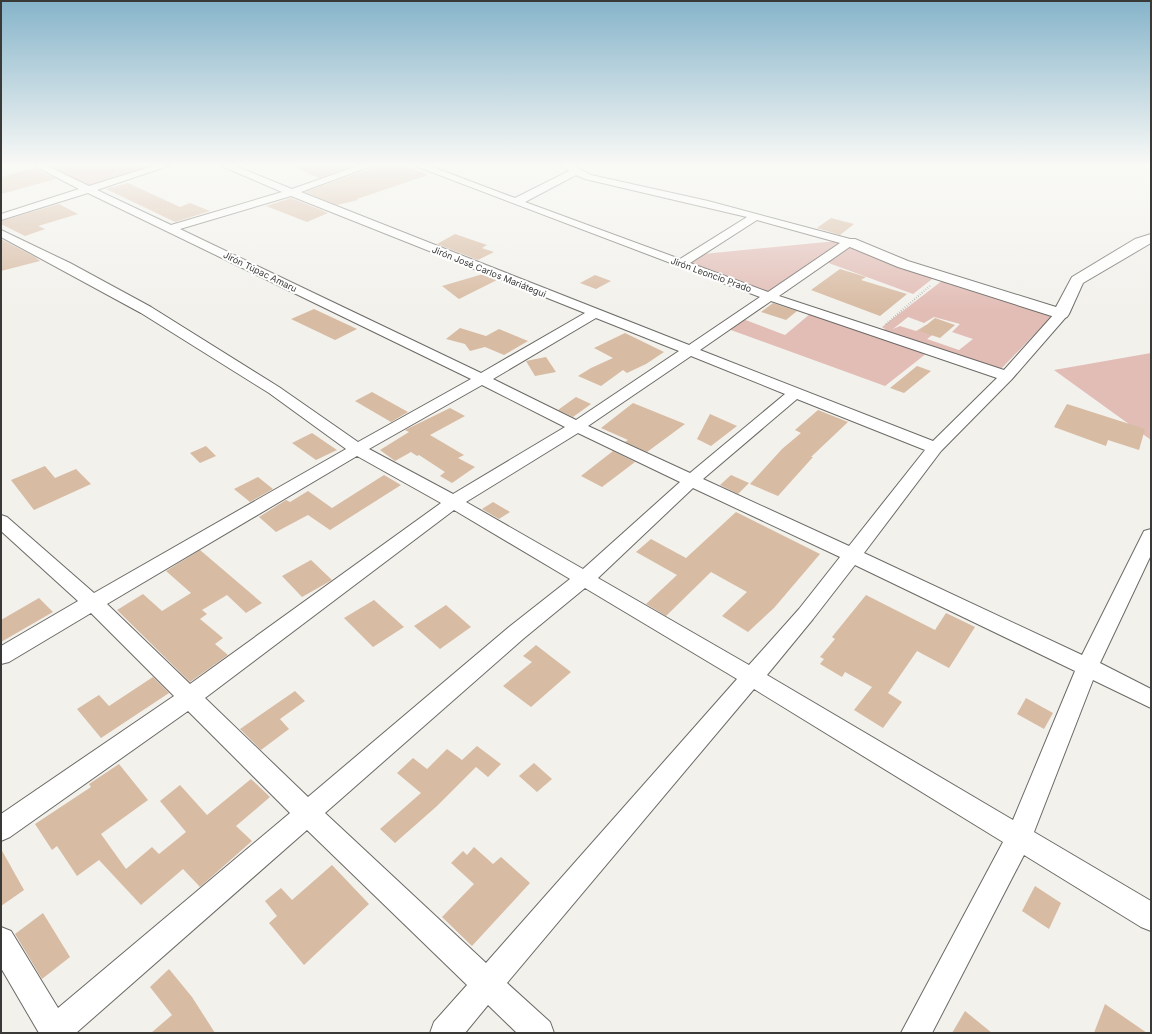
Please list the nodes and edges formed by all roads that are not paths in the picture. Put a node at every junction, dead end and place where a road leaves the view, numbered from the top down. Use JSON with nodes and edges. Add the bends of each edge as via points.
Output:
{"nodes":[{"id":1,"x":17,"y":213,"type":"edge"},
{"id":2,"x":137,"y":213,"type":"edge"},
{"id":3,"x":222,"y":213,"type":"edge"},
{"id":4,"x":344,"y":213,"type":"edge"},
{"id":5,"x":546,"y":213,"type":"edge"},
{"id":6,"x":744,"y":213,"type":"edge"},
{"id":7,"x":756,"y":216,"type":"junction"},
{"id":8,"x":1,"y":218,"type":"edge"},
{"id":9,"x":170,"y":229,"type":"junction"},
{"id":10,"x":1,"y":233,"type":"edge"},
{"id":11,"x":1151,"y":238,"type":"edge"},
{"id":12,"x":850,"y":242,"type":"junction"},
{"id":13,"x":681,"y":264,"type":"junction"},
{"id":14,"x":770,"y":297,"type":"junction"},
{"id":15,"x":593,"y":314,"type":"junction"},
{"id":16,"x":1061,"y":314,"type":"junction"},
{"id":17,"x":688,"y":351,"type":"junction"},
{"id":18,"x":1006,"y":376,"type":"junction"},
{"id":19,"x":482,"y":379,"type":"junction"},
{"id":20,"x":795,"y":394,"type":"junction"},
{"id":21,"x":577,"y":427,"type":"junction"},
{"id":22,"x":935,"y":448,"type":"junction"},
{"id":23,"x":357,"y":449,"type":"junction"},
{"id":24,"x":692,"y":480,"type":"junction"},
{"id":25,"x":453,"y":502,"type":"junction"},
{"id":26,"x":1,"y":521,"type":"edge"},
{"id":27,"x":1151,"y":535,"type":"edge"},
{"id":28,"x":850,"y":555,"type":"junction"},
{"id":29,"x":584,"y":579,"type":"junction"},
{"id":30,"x":93,"y":603,"type":"junction"},
{"id":31,"x":1,"y":656,"type":"edge"},
{"id":32,"x":1087,"y":667,"type":"junction"},
{"id":33,"x":752,"y":677,"type":"junction"},
{"id":34,"x":190,"y":697,"type":"junction"},
{"id":35,"x":1151,"y":699,"type":"edge"},
{"id":36,"x":306,"y":812,"type":"junction"},
{"id":37,"x":1,"y":829,"type":"edge"},
{"id":38,"x":1018,"y":839,"type":"junction"},
{"id":39,"x":1151,"y":917,"type":"edge"},
{"id":40,"x":1,"y":941,"type":"edge"},
{"id":41,"x":487,"y":983,"type":"junction"},
{"id":42,"x":56,"y":1032,"type":"edge"},
{"id":43,"x":445,"y":1033,"type":"edge"},
{"id":44,"x":539,"y":1033,"type":"edge"},
{"id":45,"x":916,"y":1033,"type":"edge"}],
"edges":[{"from":1,"to":8,"type":"street"},
{"from":2,"to":9,"type":"street","name":"Jirón Túpac Amaru"},
{"from":3,"to":9,"type":"street"},
{"from":4,"to":15,"type":"street","name":"Jirón José Carlos Mariátegui"},
{"from":5,"to":13,"type":"street","name":"Jirón Leoncio Prado"},
{"from":6,"to":7,"type":"street"},
{"from":7,"to":12,"type":"street"},
{"from":7,"to":13,"type":"street"},
{"from":9,"to":19,"type":"street","name":"Jirón Túpac Amaru"},
{"from":10,"to":23,"type":"street","via":[[66,266],[188,336],[274,390]]},
{"from":11,"to":16,"type":"street","via":[[1077,280]]},
{"from":12,"to":14,"type":"street"},
{"from":12,"to":16,"type":"street","via":[[903,264]]},
{"from":13,"to":14,"type":"street","name":"Jirón Leoncio Prado"},
{"from":14,"to":17,"type":"street"},
{"from":14,"to":18,"type":"street","name":"Jirón Leoncio Prado"},
{"from":15,"to":17,"type":"street","name":"Jirón José Carlos Mariátegui"},
{"from":15,"to":19,"type":"street"},
{"from":16,"to":18,"type":"street"},
{"from":17,"to":20,"type":"street","name":"Jirón José Carlos Mariátegui"},
{"from":17,"to":21,"type":"street"},
{"from":18,"to":22,"type":"street"},
{"from":19,"to":21,"type":"street","name":"Jirón Túpac Amaru"},
{"from":19,"to":23,"type":"street"},
{"from":20,"to":22,"type":"street","name":"Jirón José Carlos Mariátegui"},
{"from":20,"to":24,"type":"street"},
{"from":21,"to":24,"type":"street","name":"Jirón Túpac Amaru"},
{"from":21,"to":25,"type":"street"},
{"from":22,"to":28,"type":"street"},
{"from":23,"to":25,"type":"street"},
{"from":23,"to":30,"type":"street"},
{"from":24,"to":28,"type":"street","name":"Jirón Túpac Amaru"},
{"from":24,"to":29,"type":"street"},
{"from":25,"to":29,"type":"street"},
{"from":25,"to":34,"type":"street"},
{"from":26,"to":30,"type":"street"},
{"from":27,"to":32,"type":"street"},
{"from":28,"to":32,"type":"street","name":"Jirón Túpac Amaru"},
{"from":28,"to":33,"type":"street","via":[[806,614]]},
{"from":29,"to":33,"type":"street"},
{"from":29,"to":36,"type":"street","via":[[516,633]]},
{"from":30,"to":31,"type":"street"},
{"from":30,"to":34,"type":"street"},
{"from":32,"to":35,"type":"street","name":"Jirón Túpac Amaru"},
{"from":32,"to":38,"type":"street"},
{"from":33,"to":38,"type":"street"},
{"from":33,"to":41,"type":"street"},
{"from":34,"to":36,"type":"street"},
{"from":34,"to":37,"type":"street"},
{"from":36,"to":41,"type":"street"},
{"from":36,"to":42,"type":"street"},
{"from":38,"to":39,"type":"street"},
{"from":38,"to":45,"type":"street"},
{"from":40,"to":42,"type":"street"},
{"from":41,"to":43,"type":"street"},
{"from":41,"to":44,"type":"street"}]}
